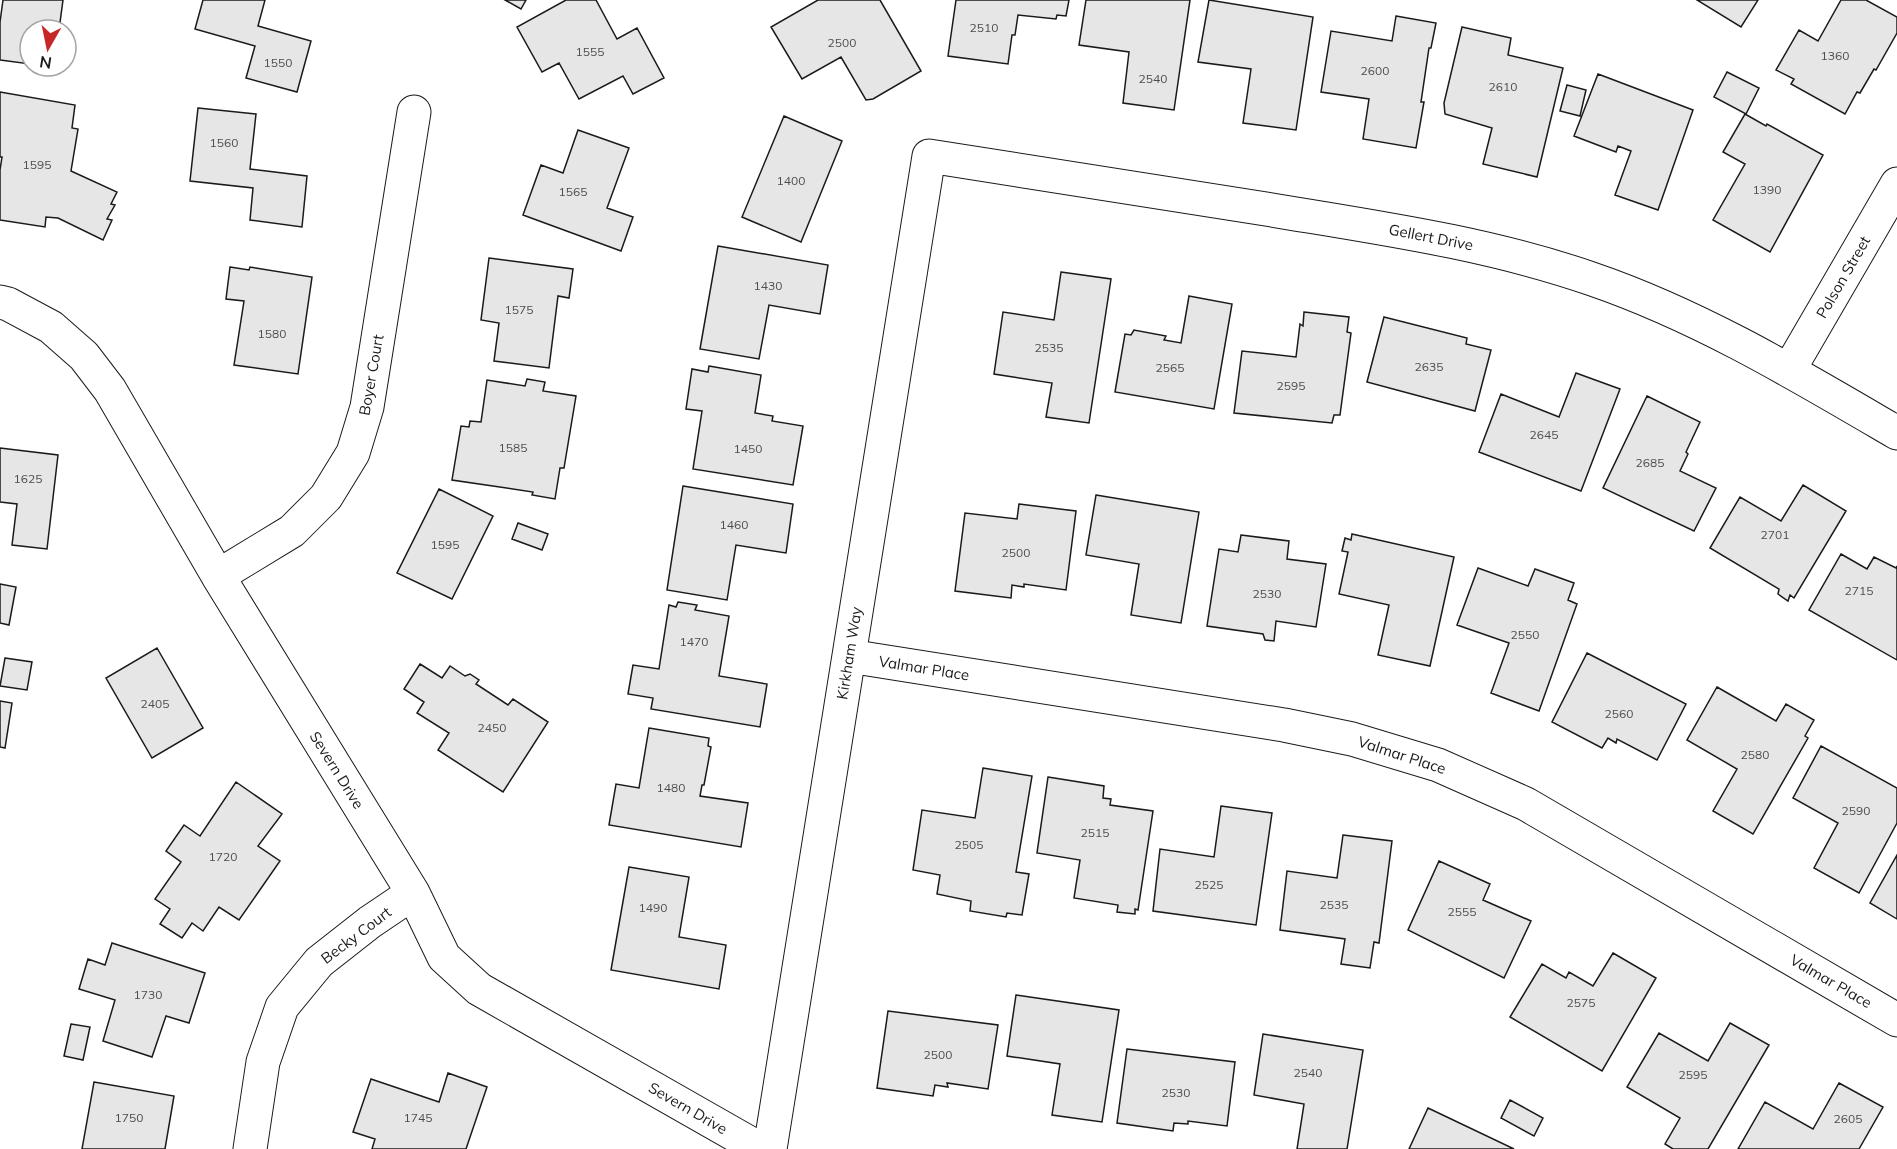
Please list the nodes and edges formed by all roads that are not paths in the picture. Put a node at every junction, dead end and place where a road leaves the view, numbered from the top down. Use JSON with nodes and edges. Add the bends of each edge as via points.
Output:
{"nodes":[{"id":1,"x":414,"y":112,"type":"dead end"},
{"id":2,"x":928,"y":156,"type":"joint"},
{"id":3,"x":1897,"y":184,"type":"edge"},
{"id":4,"x":0,"y":302,"type":"edge"},
{"id":5,"x":1789,"y":370,"type":"junction"},
{"id":6,"x":1897,"y":433,"type":"edge"},
{"id":7,"x":218,"y":576,"type":"junction"},
{"id":8,"x":849,"y":656,"type":"junction"},
{"id":9,"x":413,"y":893,"type":"junction"},
{"id":10,"x":1897,"y":1020,"type":"edge"},
{"id":11,"x":250,"y":1149,"type":"edge"},
{"id":12,"x":760,"y":1149,"type":"edge"},
{"id":13,"x":770,"y":1149,"type":"edge"}],
"edges":[{"from":1,"to":7,"type":"street","name":"Boyer Court","via":[[367,407],[353,453],[326,497],[292,531]]},
{"from":2,"to":5,"type":"street","name":"Gellert Drive","via":[[1388,229],[1483,248],[1592,279],[1692,320]]},
{"from":2,"to":8,"type":"street","name":"Kirkham Way"},
{"from":3,"to":5,"type":"street","name":"Polson Street"},
{"from":4,"to":7,"type":"street","name":"Severn Drive","via":[[51,327],[84,356],[110,390]]},
{"from":5,"to":6,"type":"street","name":"Gellert Drive"},
{"from":7,"to":9,"type":"street","name":"Severn Drive"},
{"from":8,"to":10,"type":"street","name":"Valmar Place","via":[[1284,725],[1352,739],[1438,765],[1526,804]]},
{"from":8,"to":13,"type":"street","name":"Kirkham Way"},
{"from":9,"to":11,"type":"street","name":"Becky Court","via":[[319,963],[282,1007],[263,1062]]},
{"from":9,"to":12,"type":"street","name":"Severn Drive","via":[[444,957],[479,989]]}]}
